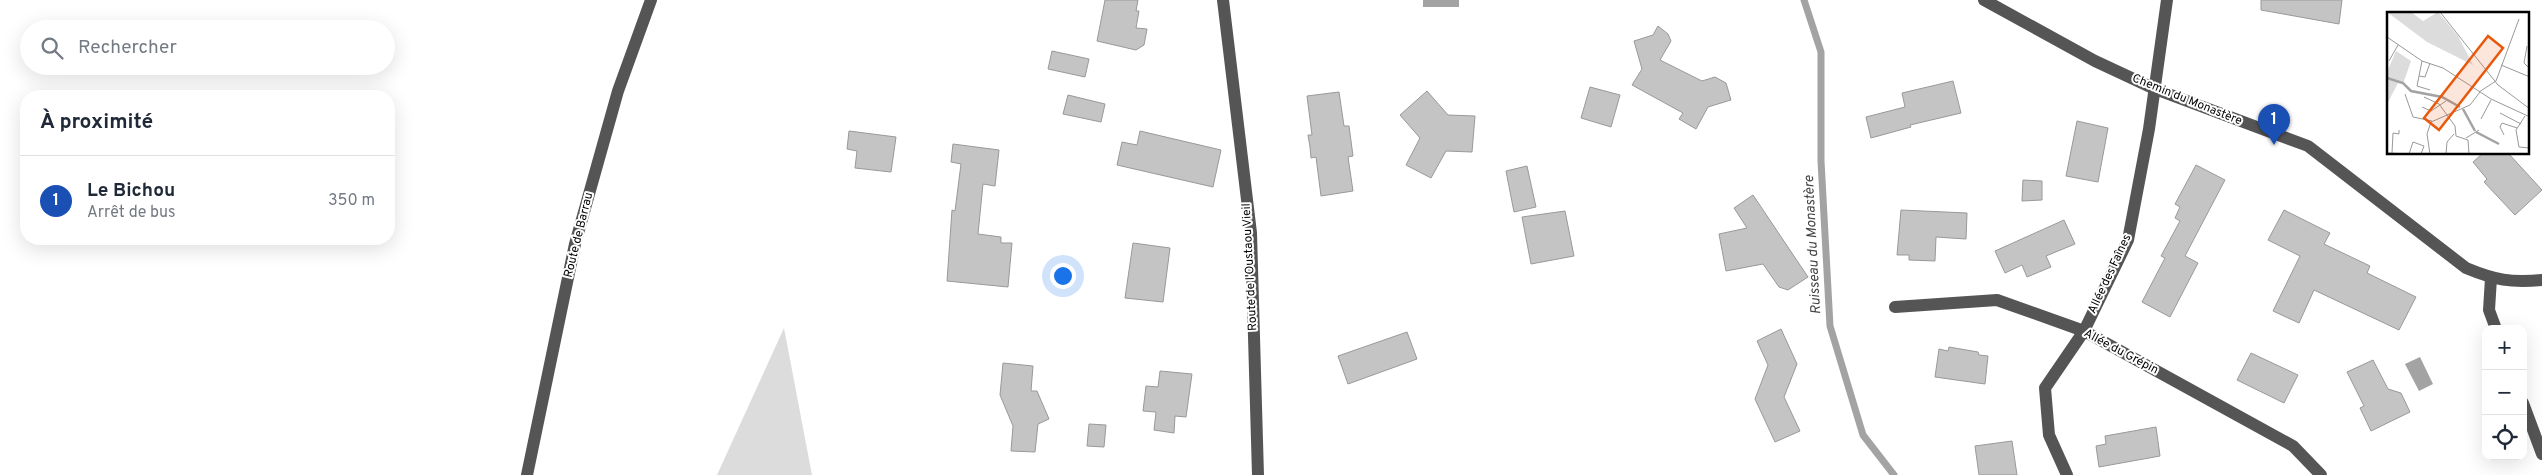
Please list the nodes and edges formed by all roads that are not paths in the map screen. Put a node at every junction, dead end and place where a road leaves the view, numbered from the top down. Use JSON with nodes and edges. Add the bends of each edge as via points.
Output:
{"nodes":[{"id":1,"x":651,"y":0,"type":"edge"},
{"id":2,"x":1223,"y":0,"type":"edge"},
{"id":3,"x":1984,"y":0,"type":"edge"},
{"id":4,"x":2167,"y":0,"type":"edge"},
{"id":5,"x":2155,"y":89,"type":"junction"},
{"id":6,"x":2491,"y":278,"type":"junction"},
{"id":7,"x":2542,"y":280,"type":"edge"},
{"id":8,"x":1895,"y":307,"type":"dead end"},
{"id":9,"x":2495,"y":325,"type":"edge"},
{"id":10,"x":2084,"y":330,"type":"junction"},
{"id":11,"x":2527,"y":413,"type":"edge"},
{"id":12,"x":2542,"y":454,"type":"edge"},
{"id":13,"x":527,"y":475,"type":"edge"},
{"id":14,"x":1258,"y":475,"type":"edge"},
{"id":15,"x":2067,"y":475,"type":"edge"},
{"id":16,"x":2321,"y":475,"type":"edge"}],
"edges":[{"from":1,"to":13,"type":"street","name":"Route de Barrau","via":[[618,91],[576,244]]},
{"from":2,"to":14,"type":"street","name":"Route de l'Oustaou Vieil","via":[[1251,233]]},
{"from":3,"to":5,"type":"street","name":"Chemin du Monastère","via":[[2095,61]]},
{"from":4,"to":5,"type":"street","name":"Allée des Faînes"},
{"from":5,"to":6,"type":"street","name":"Chemin du Monastère","via":[[2308,146],[2466,268]]},
{"from":5,"to":10,"type":"street","name":"Allée des Faînes","via":[[2128,240]]},
{"from":6,"to":7,"type":"street","name":"Chemin du Monastère","via":[[2515,282]]},
{"from":6,"to":9,"type":"street","via":[[2490,310]]},
{"from":8,"to":10,"type":"street","name":"Allée du Grépin","via":[[1997,300]]},
{"from":10,"to":15,"type":"street","name":"Allée des Faînes","via":[[2045,388],[2049,435]]},
{"from":10,"to":16,"type":"street","name":"Allée du Grépin","via":[[2293,446]]},
{"from":11,"to":12,"type":"street"}]}
